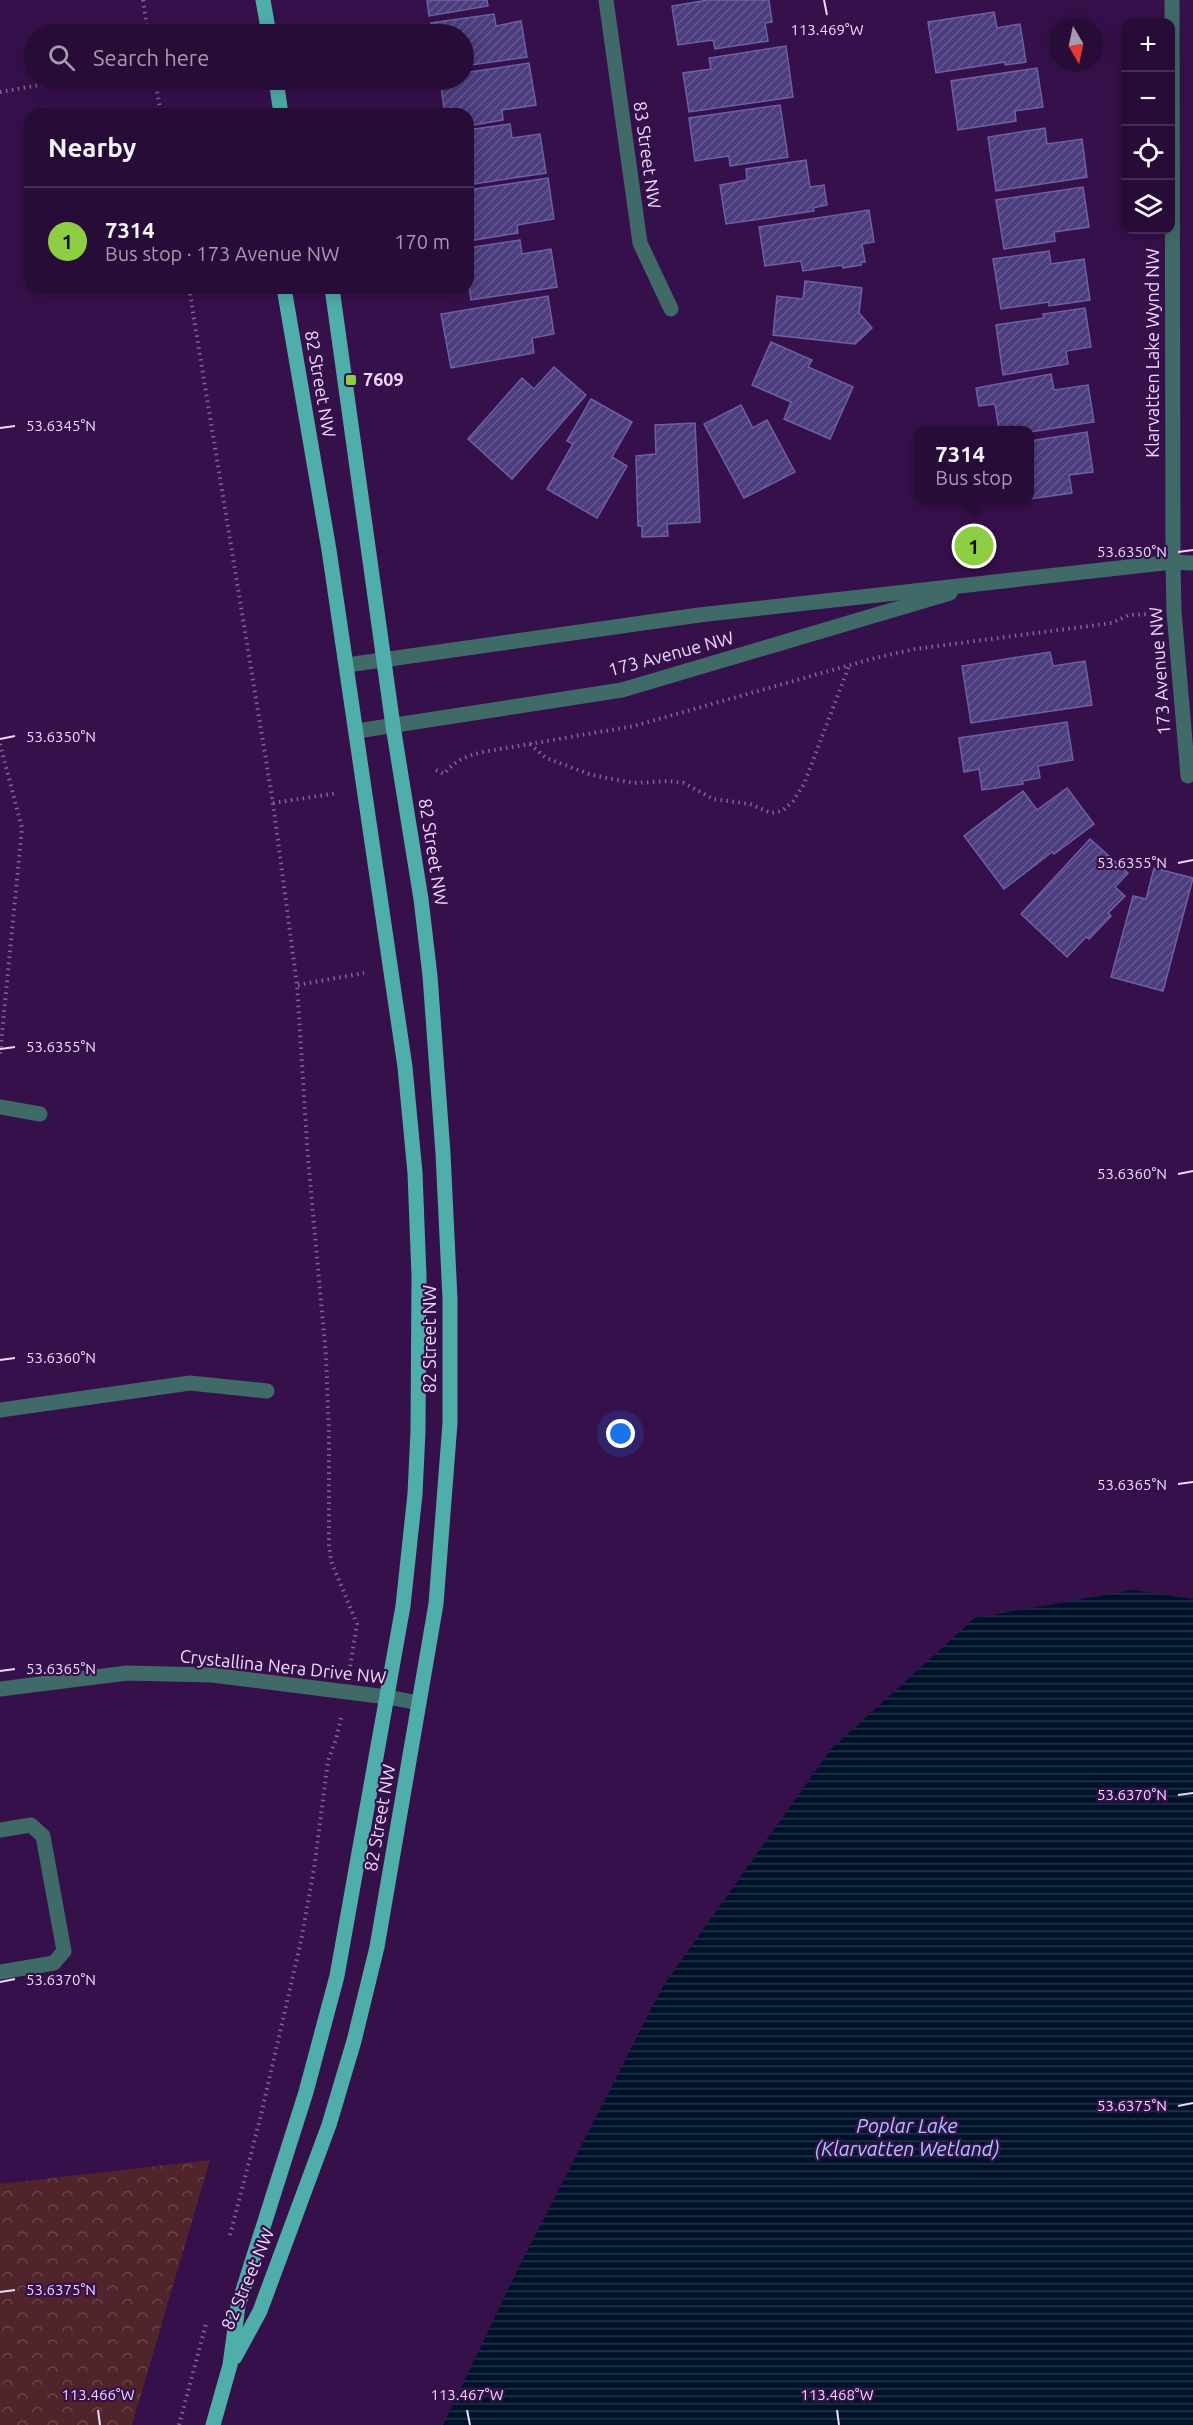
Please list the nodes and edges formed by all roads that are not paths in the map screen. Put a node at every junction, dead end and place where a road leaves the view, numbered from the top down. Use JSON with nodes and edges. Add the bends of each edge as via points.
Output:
{"nodes":[{"id":1,"x":264,"y":0,"type":"edge"},
{"id":2,"x":606,"y":0,"type":"edge"},
{"id":3,"x":1172,"y":0,"type":"edge"},
{"id":4,"x":268,"y":24,"type":"edge"},
{"id":5,"x":277,"y":90,"type":"edge"},
{"id":6,"x":280,"y":108,"type":"edge"},
{"id":7,"x":285,"y":294,"type":"edge"},
{"id":8,"x":333,"y":294,"type":"edge"},
{"id":9,"x":671,"y":309,"type":"dead end"},
{"id":10,"x":1173,"y":562,"type":"junction"},
{"id":11,"x":1193,"y":563,"type":"edge"},
{"id":12,"x":987,"y":582,"type":"junction"},
{"id":13,"x":385,"y":658,"type":"junction"},
{"id":14,"x":347,"y":665,"type":"junction"},
{"id":15,"x":393,"y":726,"type":"junction"},
{"id":16,"x":357,"y":730,"type":"junction"},
{"id":17,"x":1188,"y":776,"type":"dead end"},
{"id":18,"x":0,"y":1107,"type":"edge"},
{"id":19,"x":40,"y":1114,"type":"dead end"},
{"id":20,"x":267,"y":1390,"type":"dead end"},
{"id":21,"x":0,"y":1410,"type":"edge"},
{"id":22,"x":0,"y":1689,"type":"edge"},
{"id":23,"x":387,"y":1697,"type":"junction"},
{"id":24,"x":419,"y":1703,"type":"junction"},
{"id":25,"x":0,"y":1830,"type":"edge"},
{"id":26,"x":0,"y":1972,"type":"edge"},
{"id":27,"x":230,"y":2365,"type":"junction"},
{"id":28,"x":213,"y":2425,"type":"edge"}],
"edges":[{"from":1,"to":4,"type":"main road"},
{"from":2,"to":9,"type":"street","name":"83 Street NW","via":[[640,243]]},
{"from":3,"to":10,"type":"street","name":"Klarvatten Lake Wynd NW"},
{"from":5,"to":6,"type":"main road"},
{"from":7,"to":14,"type":"main road","name":"82 Street NW"},
{"from":8,"to":13,"type":"main road","name":"82 Street NW"},
{"from":10,"to":11,"type":"street","name":"173 Avenue NW"},
{"from":10,"to":12,"type":"street","name":"173 Avenue NW"},
{"from":10,"to":17,"type":"street","name":"173 Avenue NW"},
{"from":12,"to":13,"type":"street","name":"173 Avenue NW","via":[[699,615]]},
{"from":12,"to":15,"type":"street","name":"173 Avenue NW","via":[[622,690]]},
{"from":13,"to":14,"type":"street","name":"173 Avenue NW"},
{"from":13,"to":15,"type":"main road","name":"82 Street NW"},
{"from":14,"to":16,"type":"main road","name":"82 Street NW"},
{"from":15,"to":16,"type":"street","name":"173 Avenue NW"},
{"from":15,"to":24,"type":"main road","name":"82 Street NW","via":[[430,976],[450,1299],[446,1495],[436,1604]]},
{"from":16,"to":23,"type":"main road","name":"82 Street NW","via":[[392,968],[416,1173],[419,1288],[415,1494],[403,1606]]},
{"from":18,"to":19,"type":"street"},
{"from":20,"to":21,"type":"street","via":[[190,1383]]},
{"from":22,"to":23,"type":"street","name":"Crystallina Nera Drive NW","via":[[127,1673],[212,1675]]},
{"from":23,"to":24,"type":"street","name":"Crystallina Nera Drive NW"},
{"from":23,"to":27,"type":"main road","name":"82 Street NW","via":[[337,1976],[306,2092],[238,2306]]},
{"from":24,"to":27,"type":"main road","name":"82 Street NW","via":[[377,1947],[354,2040],[329,2125],[260,2311]]},
{"from":25,"to":26,"type":"street","via":[[31,1825],[43,1836],[64,1951],[54,1963]]},
{"from":27,"to":28,"type":"main road","name":"82 Street NW"}]}
